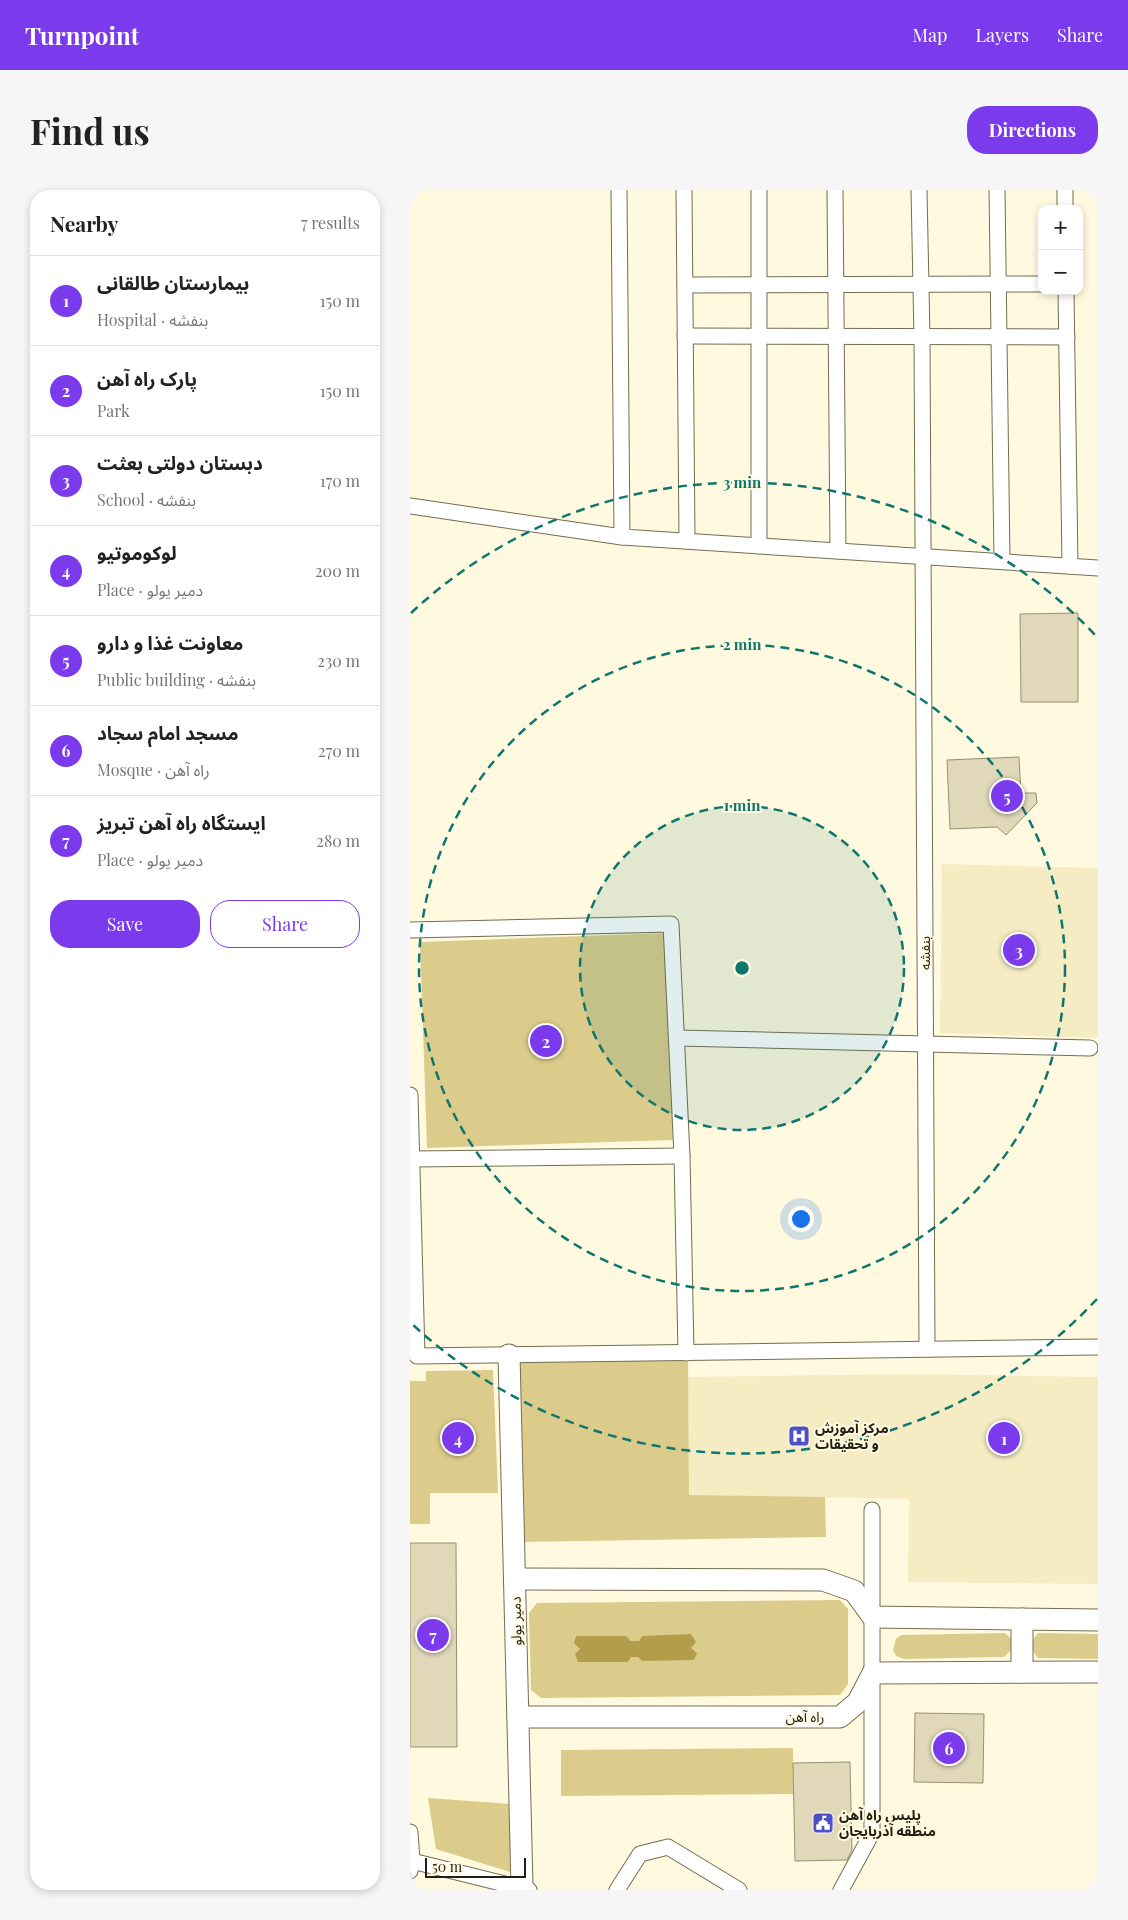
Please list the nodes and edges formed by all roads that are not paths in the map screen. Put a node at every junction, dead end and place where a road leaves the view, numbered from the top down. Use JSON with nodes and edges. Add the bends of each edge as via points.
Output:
{"nodes":[{"id":1,"x":619,"y":190,"type":"edge"},
{"id":2,"x":684,"y":190,"type":"edge"},
{"id":3,"x":759,"y":190,"type":"edge"},
{"id":4,"x":835,"y":190,"type":"edge"},
{"id":5,"x":919,"y":190,"type":"edge"},
{"id":6,"x":997,"y":190,"type":"edge"},
{"id":7,"x":1065,"y":190,"type":"edge"},
{"id":8,"x":1065,"y":205,"type":"edge"},
{"id":9,"x":998,"y":284,"type":"junction"},
{"id":10,"x":1038,"y":284,"type":"edge"},
{"id":11,"x":685,"y":285,"type":"junction"},
{"id":12,"x":760,"y":285,"type":"junction"},
{"id":13,"x":836,"y":285,"type":"junction"},
{"id":14,"x":920,"y":285,"type":"junction"},
{"id":15,"x":1066,"y":295,"type":"edge"},
{"id":16,"x":685,"y":336,"type":"junction"},
{"id":17,"x":836,"y":336,"type":"junction"},
{"id":18,"x":1067,"y":336,"type":"junction"},
{"id":19,"x":759,"y":337,"type":"junction"},
{"id":20,"x":922,"y":337,"type":"junction"},
{"id":21,"x":999,"y":338,"type":"junction"},
{"id":22,"x":410,"y":506,"type":"edge"},
{"id":23,"x":622,"y":537,"type":"junction"},
{"id":24,"x":687,"y":541,"type":"junction"},
{"id":25,"x":760,"y":546,"type":"junction"},
{"id":26,"x":838,"y":551,"type":"junction"},
{"id":27,"x":923,"y":556,"type":"junction"},
{"id":28,"x":1002,"y":561,"type":"junction"},
{"id":29,"x":1070,"y":566,"type":"junction"},
{"id":30,"x":1098,"y":568,"type":"edge"},
{"id":31,"x":410,"y":930,"type":"edge"},
{"id":32,"x":676,"y":1038,"type":"junction"},
{"id":33,"x":926,"y":1044,"type":"junction"},
{"id":34,"x":1090,"y":1048,"type":"dead end"},
{"id":35,"x":410,"y":1094,"type":"edge"},
{"id":36,"x":682,"y":1156,"type":"junction"},
{"id":37,"x":412,"y":1159,"type":"junction"},
{"id":38,"x":1098,"y":1347,"type":"edge"},
{"id":39,"x":927,"y":1349,"type":"junction"},
{"id":40,"x":686,"y":1353,"type":"junction"},
{"id":41,"x":510,"y":1355,"type":"junction"},
{"id":42,"x":872,"y":1510,"type":"dead end"},
{"id":43,"x":515,"y":1579,"type":"junction"},
{"id":44,"x":873,"y":1617,"type":"junction"},
{"id":45,"x":1022,"y":1619,"type":"junction"},
{"id":46,"x":1098,"y":1620,"type":"edge"},
{"id":47,"x":1022,"y":1672,"type":"junction"},
{"id":48,"x":1098,"y":1672,"type":"edge"},
{"id":49,"x":873,"y":1673,"type":"junction"},
{"id":50,"x":518,"y":1717,"type":"junction"},
{"id":51,"x":410,"y":1832,"type":"edge"},
{"id":52,"x":411,"y":1866,"type":"edge"},
{"id":53,"x":526,"y":1889,"type":"edge"},
{"id":54,"x":617,"y":1890,"type":"edge"},
{"id":55,"x":739,"y":1890,"type":"edge"},
{"id":56,"x":841,"y":1890,"type":"edge"}],
"edges":[{"from":1,"to":23,"type":"street"},
{"from":2,"to":11,"type":"street"},
{"from":3,"to":12,"type":"street"},
{"from":4,"to":13,"type":"street"},
{"from":5,"to":14,"type":"street","name":"بنفشه"},
{"from":6,"to":9,"type":"street"},
{"from":7,"to":8,"type":"street"},
{"from":9,"to":10,"type":"street"},
{"from":9,"to":14,"type":"street"},
{"from":9,"to":21,"type":"street"},
{"from":11,"to":12,"type":"street"},
{"from":11,"to":16,"type":"street"},
{"from":12,"to":13,"type":"street"},
{"from":12,"to":19,"type":"street"},
{"from":13,"to":14,"type":"street"},
{"from":13,"to":17,"type":"street"},
{"from":14,"to":20,"type":"street","name":"بنفشه"},
{"from":15,"to":18,"type":"street"},
{"from":16,"to":19,"type":"street"},
{"from":16,"to":24,"type":"street"},
{"from":17,"to":19,"type":"street"},
{"from":17,"to":20,"type":"street"},
{"from":17,"to":26,"type":"street"},
{"from":18,"to":21,"type":"street"},
{"from":18,"to":29,"type":"street"},
{"from":19,"to":25,"type":"street"},
{"from":20,"to":21,"type":"street"},
{"from":20,"to":27,"type":"street","name":"بنفشه"},
{"from":21,"to":28,"type":"street"},
{"from":22,"to":23,"type":"street"},
{"from":23,"to":24,"type":"street"},
{"from":24,"to":25,"type":"street"},
{"from":25,"to":26,"type":"street"},
{"from":26,"to":27,"type":"street"},
{"from":27,"to":28,"type":"street"},
{"from":27,"to":33,"type":"street","name":"بنفشه"},
{"from":28,"to":29,"type":"street"},
{"from":29,"to":30,"type":"street"},
{"from":31,"to":32,"type":"street","via":[[671,924]]},
{"from":32,"to":33,"type":"street"},
{"from":32,"to":36,"type":"street"},
{"from":33,"to":34,"type":"street"},
{"from":33,"to":39,"type":"street","name":"بنفشه"},
{"from":35,"to":37,"type":"street"},
{"from":36,"to":37,"type":"street"},
{"from":36,"to":40,"type":"street"},
{"from":37,"to":41,"type":"street","via":[[417,1356]]},
{"from":38,"to":39,"type":"street"},
{"from":39,"to":40,"type":"street"},
{"from":40,"to":41,"type":"street"},
{"from":41,"to":43,"type":"street","name":"دمیر یولو"},
{"from":42,"to":44,"type":"street"},
{"from":43,"to":44,"type":"street","via":[[823,1580],[854,1591]]},
{"from":43,"to":50,"type":"street","name":"دمیر یولو"},
{"from":44,"to":45,"type":"street"},
{"from":44,"to":49,"type":"street"},
{"from":45,"to":46,"type":"street"},
{"from":45,"to":47,"type":"street"},
{"from":47,"to":48,"type":"street"},
{"from":47,"to":49,"type":"street"},
{"from":49,"to":50,"type":"street","name":"راه آهن","via":[[858,1702],[840,1717]]},
{"from":49,"to":56,"type":"street","via":[[872,1832]]},
{"from":50,"to":53,"type":"street","name":"دمیر یولو"},
{"from":51,"to":52,"type":"street"},
{"from":52,"to":53,"type":"street"},
{"from":54,"to":55,"type":"street","via":[[640,1854],[668,1847]]}]}
